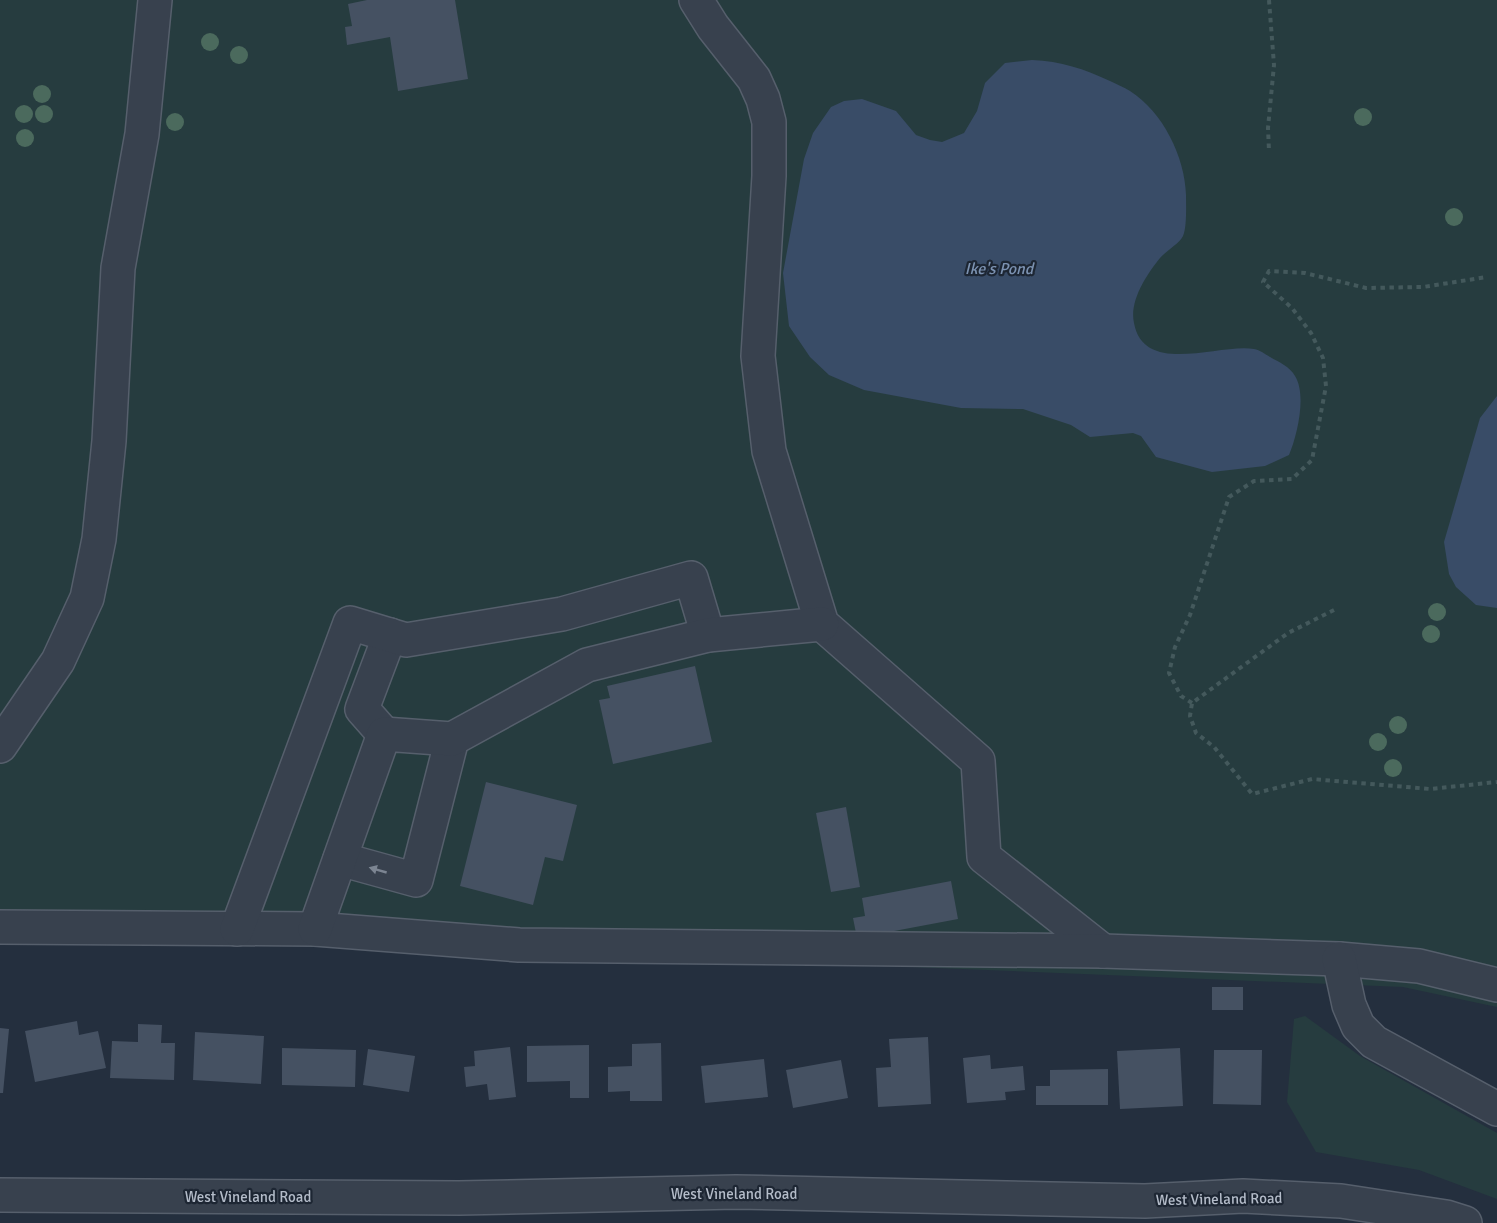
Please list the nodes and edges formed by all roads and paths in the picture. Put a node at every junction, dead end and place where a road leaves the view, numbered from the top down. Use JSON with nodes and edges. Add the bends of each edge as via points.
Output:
{"nodes":[{"id":1,"x":155,"y":0,"type":"edge"},
{"id":2,"x":696,"y":0,"type":"edge"},
{"id":3,"x":1269,"y":0,"type":"edge"},
{"id":4,"x":1269,"y":151,"type":"dead end"},
{"id":5,"x":1487,"y":277,"type":"dead end"},
{"id":6,"x":1334,"y":610,"type":"dead end"},
{"id":7,"x":822,"y":624,"type":"junction"},
{"id":8,"x":390,"y":635,"type":"junction"},
{"id":9,"x":708,"y":635,"type":"junction"},
{"id":10,"x":1192,"y":703,"type":"junction"},
{"id":11,"x":384,"y":734,"type":"junction"},
{"id":12,"x":452,"y":739,"type":"junction"},
{"id":13,"x":0,"y":746,"type":"edge"},
{"id":14,"x":1497,"y":782,"type":"edge"},
{"id":15,"x":340,"y":859,"type":"junction"},
{"id":16,"x":0,"y":927,"type":"edge"},
{"id":17,"x":237,"y":929,"type":"junction"},
{"id":18,"x":315,"y":929,"type":"junction"},
{"id":19,"x":1103,"y":951,"type":"junction"},
{"id":20,"x":1339,"y":959,"type":"junction"},
{"id":21,"x":1497,"y":985,"type":"edge"},
{"id":22,"x":1497,"y":1109,"type":"edge"},
{"id":23,"x":0,"y":1195,"type":"edge"},
{"id":24,"x":461,"y":1211,"type":"edge"},
{"id":25,"x":1135,"y":1212,"type":"edge"},
{"id":26,"x":1465,"y":1223,"type":"edge"}],
"edges":[{"from":1,"to":13,"type":"street","via":[[142,134],[118,268],[109,441],[99,539],[87,598],[58,661]]},
{"from":2,"to":7,"type":"street","via":[[712,27],[754,79],[769,122],[758,356],[769,451]]},
{"from":3,"to":4,"type":"path","via":[[1274,65]]},
{"from":5,"to":10,"type":"path","via":[[1423,287],[1366,288],[1305,273],[1269,271],[1263,282],[1292,308],[1311,333],[1323,358],[1326,386],[1312,460],[1292,479],[1254,481],[1229,497],[1169,673],[1180,696]]},
{"from":6,"to":10,"type":"path","via":[[1288,633]]},
{"from":7,"to":9,"type":"street"},
{"from":7,"to":19,"type":"street","via":[[978,761],[984,857]]},
{"from":8,"to":9,"type":"street","via":[[406,640],[562,614],[692,578]]},
{"from":8,"to":11,"type":"street","via":[[362,708]]},
{"from":8,"to":17,"type":"street","via":[[350,623]]},
{"from":9,"to":12,"type":"street","via":[[587,665]]},
{"from":10,"to":14,"type":"path","via":[[1190,716],[1196,733],[1214,747],[1252,794],[1312,779],[1430,789]]},
{"from":11,"to":12,"type":"street"},
{"from":11,"to":15,"type":"street"},
{"from":12,"to":15,"type":"street","one_way":true,"via":[[416,880]]},
{"from":15,"to":18,"type":"street"},
{"from":16,"to":17,"type":"street"},
{"from":17,"to":18,"type":"street"},
{"from":18,"to":19,"type":"street","via":[[519,945]]},
{"from":19,"to":20,"type":"street"},
{"from":20,"to":21,"type":"street","via":[[1419,966]]},
{"from":20,"to":22,"type":"street","via":[[1349,1005],[1358,1026],[1374,1042]]},
{"from":23,"to":24,"type":"street","name":"West Vineland Road"},
{"from":24,"to":25,"type":"street","name":"West Vineland Road","via":[[736,1192]]},
{"from":25,"to":26,"type":"street","name":"West Vineland Road","via":[[1243,1196],[1341,1201]]}]}
